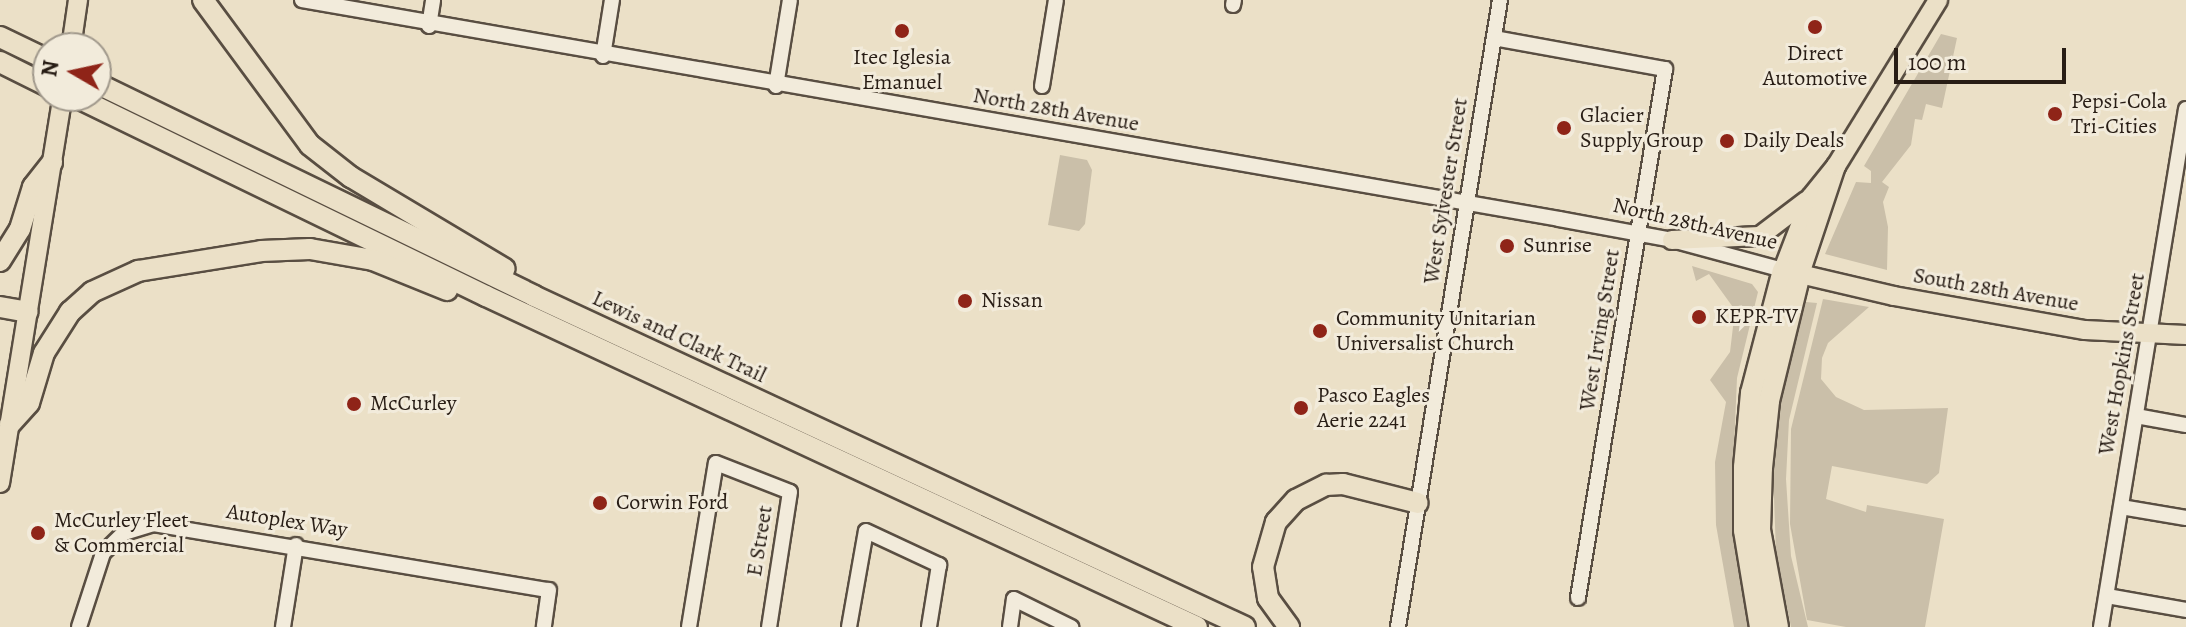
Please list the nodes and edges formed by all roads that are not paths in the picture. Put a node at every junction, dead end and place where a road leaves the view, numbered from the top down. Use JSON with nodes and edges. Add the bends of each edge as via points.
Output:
{"nodes":[{"id":1,"x":78,"y":0,"type":"edge"},
{"id":2,"x":203,"y":0,"type":"edge"},
{"id":3,"x":302,"y":0,"type":"edge"},
{"id":4,"x":433,"y":0,"type":"edge"},
{"id":5,"x":612,"y":0,"type":"edge"},
{"id":6,"x":790,"y":0,"type":"edge"},
{"id":7,"x":1056,"y":0,"type":"edge"},
{"id":8,"x":1500,"y":0,"type":"edge"},
{"id":9,"x":1938,"y":0,"type":"edge"},
{"id":10,"x":429,"y":26,"type":"junction"},
{"id":11,"x":73,"y":32,"type":"edge"},
{"id":12,"x":0,"y":37,"type":"edge"},
{"id":13,"x":1494,"y":38,"type":"junction"},
{"id":14,"x":32,"y":52,"type":"edge"},
{"id":15,"x":603,"y":56,"type":"junction"},
{"id":16,"x":0,"y":62,"type":"edge"},
{"id":17,"x":0,"y":79,"type":"edge"},
{"id":18,"x":32,"y":79,"type":"edge"},
{"id":19,"x":776,"y":86,"type":"junction"},
{"id":20,"x":1042,"y":86,"type":"dead end"},
{"id":21,"x":32,"y":91,"type":"edge"},
{"id":22,"x":112,"y":91,"type":"edge"},
{"id":23,"x":2186,"y":109,"type":"edge"},
{"id":24,"x":60,"y":112,"type":"edge"},
{"id":25,"x":107,"y":112,"type":"edge"},
{"id":26,"x":52,"y":163,"type":"junction"},
{"id":27,"x":1836,"y":166,"type":"junction"},
{"id":28,"x":1811,"y":197,"type":"junction"},
{"id":29,"x":1467,"y":203,"type":"junction"},
{"id":30,"x":1638,"y":234,"type":"junction"},
{"id":31,"x":1672,"y":240,"type":"junction"},
{"id":32,"x":0,"y":261,"type":"edge"},
{"id":33,"x":1792,"y":272,"type":"junction"},
{"id":34,"x":486,"y":296,"type":"junction"},
{"id":35,"x":534,"y":296,"type":"junction"},
{"id":36,"x":0,"y":307,"type":"edge"},
{"id":37,"x":28,"y":312,"type":"junction"},
{"id":38,"x":2150,"y":334,"type":"junction"},
{"id":39,"x":2186,"y":335,"type":"edge"},
{"id":40,"x":2136,"y":416,"type":"junction"},
{"id":41,"x":10,"y":424,"type":"junction"},
{"id":42,"x":2186,"y":425,"type":"edge"},
{"id":43,"x":0,"y":483,"type":"edge"},
{"id":44,"x":1418,"y":503,"type":"junction"},
{"id":45,"x":2121,"y":507,"type":"junction"},
{"id":46,"x":2186,"y":518,"type":"edge"},
{"id":47,"x":296,"y":545,"type":"junction"},
{"id":48,"x":2107,"y":596,"type":"junction"},
{"id":49,"x":1578,"y":598,"type":"dead end"},
{"id":50,"x":2186,"y":610,"type":"edge"},
{"id":51,"x":79,"y":627,"type":"edge"},
{"id":52,"x":283,"y":627,"type":"edge"},
{"id":53,"x":544,"y":627,"type":"edge"},
{"id":54,"x":689,"y":627,"type":"edge"},
{"id":55,"x":769,"y":627,"type":"edge"},
{"id":56,"x":849,"y":627,"type":"edge"},
{"id":57,"x":929,"y":627,"type":"edge"},
{"id":58,"x":1010,"y":627,"type":"edge"},
{"id":59,"x":1071,"y":627,"type":"edge"},
{"id":60,"x":1197,"y":627,"type":"edge"},
{"id":61,"x":1245,"y":627,"type":"edge"},
{"id":62,"x":1289,"y":627,"type":"edge"},
{"id":63,"x":1398,"y":627,"type":"edge"},
{"id":64,"x":1760,"y":627,"type":"edge"},
{"id":65,"x":1778,"y":627,"type":"edge"},
{"id":66,"x":2101,"y":627,"type":"edge"}],
"edges":[{"from":1,"to":11,"type":"main road"},
{"from":2,"to":35,"type":"highway","via":[[310,145],[351,177],[513,274]]},
{"from":3,"to":10,"type":"street","name":"North 28th Avenue"},
{"from":4,"to":10,"type":"street"},
{"from":5,"to":15,"type":"street"},
{"from":6,"to":19,"type":"street"},
{"from":7,"to":20,"type":"street"},
{"from":8,"to":13,"type":"street","name":"West Sylvester Street"},
{"from":9,"to":27,"type":"main road"},
{"from":10,"to":15,"type":"street","name":"North 28th Avenue"},
{"from":12,"to":14,"type":"highway"},
{"from":13,"to":29,"type":"street","name":"West Sylvester Street"},
{"from":13,"to":30,"type":"street","name":"West Irving Street","via":[[1665,69]]},
{"from":15,"to":19,"type":"street","name":"North 28th Avenue"},
{"from":16,"to":18,"type":"highway"},
{"from":17,"to":21,"type":"highway"},
{"from":19,"to":29,"type":"street","name":"North 28th Avenue"},
{"from":22,"to":35,"type":"highway","name":"Lewis and Clark Trail"},
{"from":23,"to":38,"type":"street","name":"West Hopkins Street"},
{"from":24,"to":26,"type":"main road"},
{"from":25,"to":34,"type":"highway","name":"Lewis and Clark Trail"},
{"from":26,"to":32,"type":"highway","via":[[33,187],[20,229]]},
{"from":26,"to":37,"type":"main road"},
{"from":27,"to":28,"type":"main road"},
{"from":27,"to":33,"type":"main road"},
{"from":28,"to":31,"type":"main road","via":[[1760,236]]},
{"from":28,"to":33,"type":"main road"},
{"from":29,"to":30,"type":"street","name":"North 28th Avenue"},
{"from":29,"to":44,"type":"street","name":"West Sylvester Street"},
{"from":30,"to":31,"type":"street","name":"North 28th Avenue"},
{"from":30,"to":49,"type":"street","name":"West Irving Street"},
{"from":31,"to":33,"type":"street","name":"North 28th Avenue"},
{"from":33,"to":38,"type":"main road","name":"South 28th Avenue","via":[[2085,330]]},
{"from":33,"to":64,"type":"highway","via":[[1751,393],[1744,467],[1744,530]]},
{"from":33,"to":65,"type":"highway","via":[[1762,468],[1760,530]]},
{"from":34,"to":41,"type":"highway","via":[[444,290],[359,256],[310,249],[261,251],[138,271],[92,292],[70,312],[44,353],[29,403]]},
{"from":34,"to":60,"type":"highway","name":"Lewis and Clark Trail"},
{"from":35,"to":61,"type":"highway","name":"Lewis and Clark Trail"},
{"from":36,"to":37,"type":"highway"},
{"from":37,"to":41,"type":"main road"},
{"from":38,"to":39,"type":"main road","name":"South 28th Avenue"},
{"from":38,"to":40,"type":"street","name":"West Hopkins Street"},
{"from":40,"to":42,"type":"street"},
{"from":40,"to":45,"type":"street","name":"West Hopkins Street"},
{"from":41,"to":43,"type":"main road"},
{"from":44,"to":62,"type":"highway","via":[[1343,484],[1326,485],[1296,500],[1276,522],[1263,567],[1268,598]]},
{"from":44,"to":63,"type":"street","name":"West Sylvester Street"},
{"from":45,"to":46,"type":"street"},
{"from":45,"to":48,"type":"street","name":"West Hopkins Street"},
{"from":47,"to":51,"type":"street","name":"Autoplex Way","via":[[163,525],[139,528],[103,553]]},
{"from":47,"to":52,"type":"street"},
{"from":47,"to":53,"type":"street","name":"Autoplex Way","via":[[549,590]]},
{"from":48,"to":50,"type":"street"},
{"from":48,"to":66,"type":"street","name":"West Hopkins Street"},
{"from":54,"to":55,"type":"street","name":"E Street","via":[[716,463],[790,492]]},
{"from":56,"to":57,"type":"street","via":[[866,531],[939,565]]},
{"from":58,"to":59,"type":"street","via":[[1014,599]]}]}
